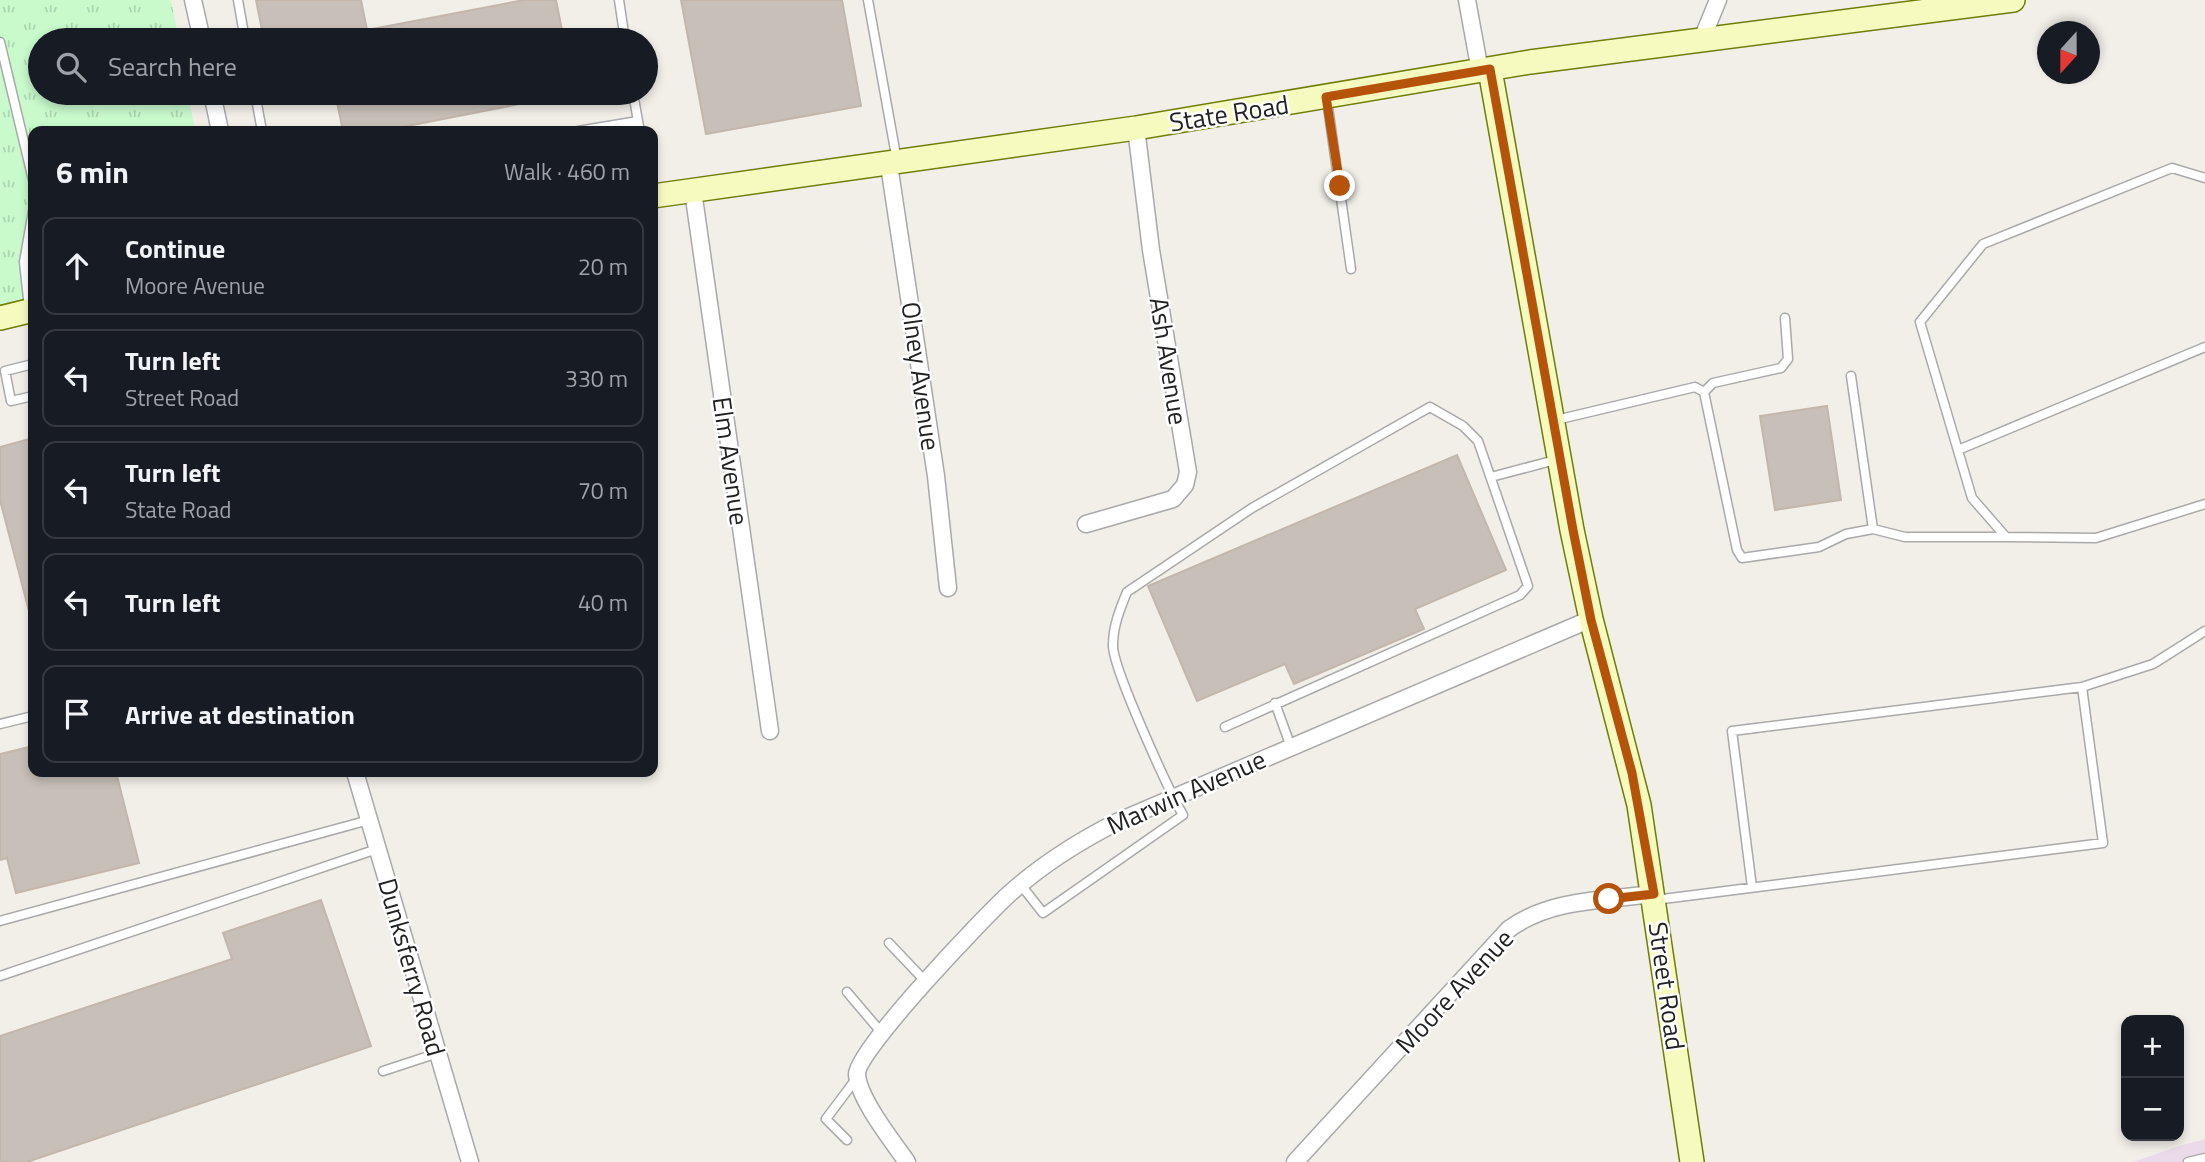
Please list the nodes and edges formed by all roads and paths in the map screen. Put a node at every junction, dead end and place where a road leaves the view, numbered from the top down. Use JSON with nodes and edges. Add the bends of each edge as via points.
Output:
{"nodes":[{"id":1,"x":193,"y":0,"type":"edge"},
{"id":2,"x":238,"y":0,"type":"edge"},
{"id":3,"x":618,"y":0,"type":"edge"},
{"id":4,"x":867,"y":0,"type":"edge"},
{"id":5,"x":1467,"y":0,"type":"edge"},
{"id":6,"x":1718,"y":0,"type":"edge"},
{"id":7,"x":2013,"y":0,"type":"edge"},
{"id":8,"x":199,"y":28,"type":"edge"},
{"id":9,"x":243,"y":28,"type":"edge"},
{"id":10,"x":623,"y":28,"type":"edge"},
{"id":11,"x":1702,"y":39,"type":"junction"},
{"id":12,"x":0,"y":42,"type":"edge"},
{"id":13,"x":1485,"y":70,"type":"junction"},
{"id":14,"x":1326,"y":97,"type":"junction"},
{"id":15,"x":215,"y":105,"type":"edge"},
{"id":16,"x":257,"y":105,"type":"edge"},
{"id":17,"x":636,"y":105,"type":"edge"},
{"id":18,"x":638,"y":121,"type":"junction"},
{"id":19,"x":219,"y":126,"type":"edge"},
{"id":20,"x":261,"y":126,"type":"edge"},
{"id":21,"x":608,"y":126,"type":"edge"},
{"id":22,"x":639,"y":126,"type":"edge"},
{"id":23,"x":1136,"y":128,"type":"junction"},
{"id":24,"x":28,"y":159,"type":"edge"},
{"id":25,"x":894,"y":164,"type":"junction"},
{"id":26,"x":2205,"y":178,"type":"edge"},
{"id":27,"x":693,"y":191,"type":"junction"},
{"id":28,"x":658,"y":195,"type":"edge"},
{"id":29,"x":28,"y":236,"type":"edge"},
{"id":30,"x":1351,"y":269,"type":"dead end"},
{"id":31,"x":28,"y":292,"type":"edge"},
{"id":32,"x":28,"y":311,"type":"edge"},
{"id":33,"x":0,"y":318,"type":"edge"},
{"id":34,"x":1785,"y":318,"type":"dead end"},
{"id":35,"x":2205,"y":347,"type":"edge"},
{"id":36,"x":28,"y":365,"type":"edge"},
{"id":37,"x":1851,"y":376,"type":"dead end"},
{"id":38,"x":1704,"y":392,"type":"junction"},
{"id":39,"x":28,"y":397,"type":"edge"},
{"id":40,"x":1553,"y":421,"type":"junction"},
{"id":41,"x":1958,"y":450,"type":"junction"},
{"id":42,"x":1560,"y":458,"type":"junction"},
{"id":43,"x":1490,"y":477,"type":"junction"},
{"id":44,"x":2205,"y":504,"type":"edge"},
{"id":45,"x":1086,"y":524,"type":"dead end"},
{"id":46,"x":1873,"y":529,"type":"junction"},
{"id":47,"x":2006,"y":537,"type":"junction"},
{"id":48,"x":948,"y":588,"type":"dead end"},
{"id":49,"x":1591,"y":620,"type":"junction"},
{"id":50,"x":2205,"y":631,"type":"edge"},
{"id":51,"x":2082,"y":687,"type":"junction"},
{"id":52,"x":1275,"y":703,"type":"junction"},
{"id":53,"x":28,"y":717,"type":"edge"},
{"id":54,"x":0,"y":724,"type":"edge"},
{"id":55,"x":1225,"y":727,"type":"dead end"},
{"id":56,"x":770,"y":731,"type":"dead end"},
{"id":57,"x":1291,"y":747,"type":"junction"},
{"id":58,"x":356,"y":777,"type":"edge"},
{"id":59,"x":1173,"y":799,"type":"junction"},
{"id":60,"x":369,"y":820,"type":"junction"},
{"id":61,"x":377,"y":849,"type":"junction"},
{"id":62,"x":1021,"y":885,"type":"junction"},
{"id":63,"x":1752,"y":887,"type":"junction"},
{"id":64,"x":1655,"y":897,"type":"junction"},
{"id":65,"x":0,"y":921,"type":"edge"},
{"id":66,"x":889,"y":943,"type":"dead end"},
{"id":67,"x":0,"y":976,"type":"edge"},
{"id":68,"x":927,"y":983,"type":"junction"},
{"id":69,"x":847,"y":992,"type":"dead end"},
{"id":70,"x":881,"y":1032,"type":"junction"},
{"id":71,"x":438,"y":1053,"type":"junction"},
{"id":72,"x":383,"y":1070,"type":"dead end"},
{"id":73,"x":857,"y":1074,"type":"junction"},
{"id":74,"x":847,"y":1140,"type":"dead end"},
{"id":75,"x":2205,"y":1158,"type":"edge"},
{"id":76,"x":470,"y":1162,"type":"edge"},
{"id":77,"x":907,"y":1162,"type":"edge"},
{"id":78,"x":1295,"y":1162,"type":"edge"},
{"id":79,"x":1692,"y":1162,"type":"edge"},
{"id":80,"x":2188,"y":1162,"type":"edge"}],
"edges":[{"from":1,"to":8,"type":"street"},
{"from":2,"to":9,"type":"lane"},
{"from":3,"to":10,"type":"lane"},
{"from":4,"to":25,"type":"lane"},
{"from":5,"to":13,"type":"street","name":"Street Road"},
{"from":6,"to":11,"type":"street"},
{"from":7,"to":11,"type":"main road","name":"State Road"},
{"from":11,"to":13,"type":"main road","name":"State Road"},
{"from":12,"to":24,"type":"lane"},
{"from":13,"to":14,"type":"main road","name":"State Road"},
{"from":13,"to":40,"type":"main road","name":"Street Road"},
{"from":14,"to":23,"type":"main road","name":"State Road"},
{"from":14,"to":30,"type":"lane"},
{"from":15,"to":19,"type":"street"},
{"from":16,"to":20,"type":"lane"},
{"from":17,"to":18,"type":"lane"},
{"from":18,"to":21,"type":"lane"},
{"from":18,"to":22,"type":"lane"},
{"from":23,"to":25,"type":"main road","name":"State Road"},
{"from":23,"to":45,"type":"street","name":"Ash Avenue","via":[[1188,472],[1185,485],[1173,499]]},
{"from":25,"to":27,"type":"main road","name":"State Road"},
{"from":25,"to":48,"type":"street","name":"Olney Avenue"},
{"from":26,"to":41,"type":"lane","via":[[2172,168],[1983,244],[1920,322]]},
{"from":27,"to":28,"type":"main road","name":"State Road"},
{"from":27,"to":56,"type":"street","name":"Elm Avenue"},
{"from":29,"to":31,"type":"lane","via":[[23,262]]},
{"from":32,"to":33,"type":"main road"},
{"from":34,"to":38,"type":"lane","via":[[1788,359],[1781,368],[1713,383]]},
{"from":35,"to":41,"type":"lane"},
{"from":36,"to":39,"type":"lane","via":[[5,371],[11,401]]},
{"from":37,"to":46,"type":"lane"},
{"from":38,"to":40,"type":"lane","via":[[1686,387]]},
{"from":38,"to":46,"type":"lane","via":[[1742,558],[1819,547],[1846,534]]},
{"from":40,"to":42,"type":"main road","name":"Street Road"},
{"from":41,"to":47,"type":"lane","via":[[1972,498]]},
{"from":42,"to":43,"type":"lane"},
{"from":42,"to":49,"type":"main road","name":"Street Road"},
{"from":43,"to":52,"type":"lane","via":[[1528,586],[1520,595]]},
{"from":43,"to":59,"type":"lane","via":[[1478,441],[1463,426],[1430,407],[1252,508],[1126,592],[1112,647]]},
{"from":44,"to":47,"type":"lane","via":[[2096,538]]},
{"from":46,"to":47,"type":"lane","via":[[1905,537]]},
{"from":49,"to":57,"type":"street","name":"Marwin Avenue"},
{"from":49,"to":64,"type":"main road","name":"Street Road","via":[[1632,773]]},
{"from":50,"to":51,"type":"lane","via":[[2153,664]]},
{"from":51,"to":63,"type":"lane","via":[[1732,731]]},
{"from":51,"to":63,"type":"lane","via":[[2103,843]]},
{"from":52,"to":55,"type":"lane"},
{"from":52,"to":57,"type":"lane"},
{"from":53,"to":54,"type":"lane"},
{"from":57,"to":59,"type":"street","name":"Marwin Avenue"},
{"from":58,"to":60,"type":"street","name":"Dunksferry Road"},
{"from":59,"to":62,"type":"street","name":"Marwin Avenue","via":[[1097,832]]},
{"from":59,"to":62,"type":"lane","via":[[1183,815],[1043,913]]},
{"from":60,"to":61,"type":"street","name":"Dunksferry Road"},
{"from":60,"to":65,"type":"lane"},
{"from":61,"to":67,"type":"lane"},
{"from":61,"to":71,"type":"street","name":"Dunksferry Road"},
{"from":62,"to":68,"type":"street","name":"Marwin Avenue"},
{"from":63,"to":64,"type":"lane"},
{"from":64,"to":78,"type":"street","name":"Moore Avenue","via":[[1552,907],[1520,922],[1500,937]]},
{"from":64,"to":79,"type":"main road","name":"Street Road"},
{"from":66,"to":68,"type":"lane"},
{"from":68,"to":70,"type":"street","name":"Marwin Avenue"},
{"from":69,"to":70,"type":"lane"},
{"from":70,"to":73,"type":"street","name":"Marwin Avenue"},
{"from":71,"to":72,"type":"lane"},
{"from":71,"to":76,"type":"street","name":"Dunksferry Road"},
{"from":73,"to":74,"type":"lane","via":[[826,1119]]},
{"from":73,"to":77,"type":"street","via":[[860,1088]]},
{"from":75,"to":80,"type":"lane"}]}
